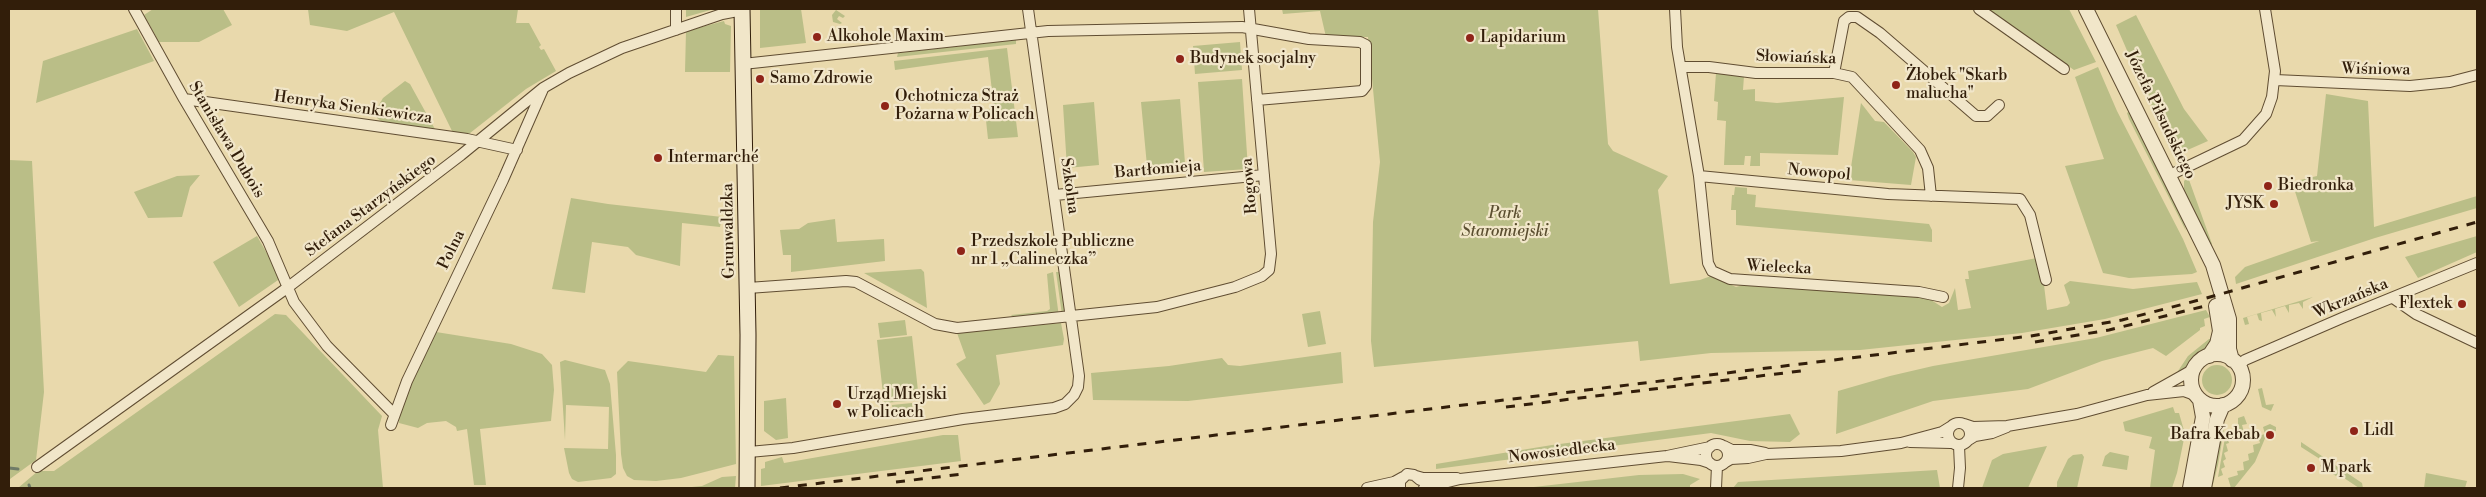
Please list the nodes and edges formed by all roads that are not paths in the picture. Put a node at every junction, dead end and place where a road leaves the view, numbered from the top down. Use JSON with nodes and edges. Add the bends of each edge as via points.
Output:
{"nodes":[{"id":1,"x":134,"y":9,"type":"edge"},
{"id":2,"x":676,"y":9,"type":"edge"},
{"id":3,"x":742,"y":9,"type":"edge"},
{"id":4,"x":1028,"y":9,"type":"edge"},
{"id":5,"x":1249,"y":9,"type":"edge"},
{"id":6,"x":1675,"y":9,"type":"edge"},
{"id":7,"x":1979,"y":9,"type":"edge"},
{"id":8,"x":2086,"y":9,"type":"edge"},
{"id":9,"x":2265,"y":9,"type":"edge"},
{"id":10,"x":1251,"y":29,"type":"junction"},
{"id":11,"x":676,"y":30,"type":"junction"},
{"id":12,"x":1032,"y":33,"type":"junction"},
{"id":13,"x":744,"y":64,"type":"junction"},
{"id":14,"x":1681,"y":66,"type":"junction"},
{"id":15,"x":2064,"y":70,"type":"dead end"},
{"id":16,"x":1834,"y":73,"type":"junction"},
{"id":17,"x":2477,"y":75,"type":"edge"},
{"id":18,"x":2275,"y":80,"type":"junction"},
{"id":19,"x":543,"y":88,"type":"junction"},
{"id":20,"x":184,"y":99,"type":"junction"},
{"id":21,"x":1257,"y":100,"type":"junction"},
{"id":22,"x":1999,"y":105,"type":"dead end"},
{"id":23,"x":478,"y":142,"type":"junction"},
{"id":24,"x":517,"y":150,"type":"junction"},
{"id":25,"x":1264,"y":175,"type":"junction"},
{"id":26,"x":2170,"y":175,"type":"junction"},
{"id":27,"x":1699,"y":176,"type":"junction"},
{"id":28,"x":1055,"y":194,"type":"junction"},
{"id":29,"x":1930,"y":196,"type":"junction"},
{"id":30,"x":2200,"y":237,"type":"junction"},
{"id":31,"x":2477,"y":263,"type":"edge"},
{"id":32,"x":2046,"y":280,"type":"dead end"},
{"id":33,"x":287,"y":288,"type":"junction"},
{"id":34,"x":748,"y":288,"type":"junction"},
{"id":35,"x":1943,"y":297,"type":"dead end"},
{"id":36,"x":2393,"y":298,"type":"junction"},
{"id":37,"x":1072,"y":317,"type":"junction"},
{"id":38,"x":2477,"y":343,"type":"edge"},
{"id":39,"x":2210,"y":356,"type":"junction"},
{"id":40,"x":2235,"y":363,"type":"junction"},
{"id":41,"x":2194,"y":369,"type":"junction"},
{"id":42,"x":2147,"y":395,"type":"junction"},
{"id":43,"x":2198,"y":397,"type":"junction"},
{"id":44,"x":2223,"y":405,"type":"junction"},
{"id":45,"x":394,"y":414,"type":"junction"},
{"id":46,"x":1964,"y":424,"type":"junction"},
{"id":47,"x":391,"y":425,"type":"dead end"},
{"id":48,"x":2008,"y":426,"type":"junction"},
{"id":49,"x":1950,"y":427,"type":"junction"},
{"id":50,"x":1909,"y":442,"type":"junction"},
{"id":51,"x":1959,"y":443,"type":"junction"},
{"id":52,"x":1724,"y":446,"type":"junction"},
{"id":53,"x":1710,"y":447,"type":"junction"},
{"id":54,"x":749,"y":452,"type":"junction"},
{"id":55,"x":1766,"y":454,"type":"junction"},
{"id":56,"x":1667,"y":456,"type":"junction"},
{"id":57,"x":1717,"y":464,"type":"junction"},
{"id":58,"x":37,"y":467,"type":"dead end"},
{"id":59,"x":1403,"y":476,"type":"junction"},
{"id":60,"x":1416,"y":476,"type":"junction"},
{"id":61,"x":1460,"y":479,"type":"junction"},
{"id":62,"x":747,"y":488,"type":"edge"},
{"id":63,"x":1366,"y":488,"type":"edge"},
{"id":64,"x":1400,"y":488,"type":"edge"},
{"id":65,"x":1422,"y":488,"type":"edge"},
{"id":66,"x":1716,"y":488,"type":"edge"},
{"id":67,"x":1958,"y":488,"type":"edge"},
{"id":68,"x":2190,"y":488,"type":"edge"},
{"id":69,"x":2204,"y":488,"type":"edge"}],
"edges":[{"from":1,"to":20,"type":"street","name":"Stanisława Dubois"},
{"from":2,"to":11,"type":"street"},
{"from":3,"to":11,"type":"street","name":"Stefana Starzyńskiego"},
{"from":3,"to":13,"type":"main road","name":"Grunwaldzka"},
{"from":4,"to":12,"type":"street","name":"Szkolna"},
{"from":5,"to":10,"type":"street","name":"Rogowa"},
{"from":6,"to":14,"type":"street"},
{"from":7,"to":15,"type":"street"},
{"from":8,"to":26,"type":"street","name":"Józefa Piłsudskiego"},
{"from":9,"to":18,"type":"street"},
{"from":10,"to":12,"type":"street","via":[[1180,27]]},
{"from":10,"to":21,"type":"street","name":"Rogowa"},
{"from":10,"to":21,"type":"street","via":[[1309,39],[1364,42],[1367,50],[1365,89],[1362,91]]},
{"from":11,"to":19,"type":"street","name":"Stefana Starzyńskiego","via":[[597,59]]},
{"from":12,"to":13,"type":"street"},
{"from":12,"to":28,"type":"street","name":"Szkolna"},
{"from":13,"to":34,"type":"main road","name":"Grunwaldzka"},
{"from":14,"to":16,"type":"street","name":"Słowiańska","via":[[1756,73]]},
{"from":14,"to":27,"type":"street"},
{"from":16,"to":22,"type":"street","via":[[1842,26],[1849,17],[1857,17],[1866,21],[1976,116],[1987,116]]},
{"from":16,"to":29,"type":"street","name":"Słowiańska","via":[[1852,76],[1859,82],[1920,150],[1928,168]]},
{"from":17,"to":18,"type":"street","name":"Wiśniowa","via":[[2450,82],[2410,86]]},
{"from":18,"to":26,"type":"street","via":[[2266,114],[2248,135],[2229,148]]},
{"from":19,"to":23,"type":"street","name":"Stefana Starzyńskiego"},
{"from":19,"to":24,"type":"street","name":"Polna"},
{"from":20,"to":23,"type":"street","name":"Henryka Sienkiewicza"},
{"from":20,"to":33,"type":"street","name":"Stanisława Dubois","via":[[268,241]]},
{"from":21,"to":25,"type":"street","name":"Rogowa"},
{"from":23,"to":24,"type":"street","name":"Henryka Sienkiewicza"},
{"from":23,"to":33,"type":"street","name":"Stefana Starzyńskiego"},
{"from":24,"to":45,"type":"street","name":"Polna"},
{"from":25,"to":28,"type":"street","name":"Bartłomieja"},
{"from":25,"to":37,"type":"street","name":"Rogowa","via":[[1271,254],[1269,270],[1252,281],[1178,302]]},
{"from":26,"to":30,"type":"street","name":"Józefa Piłsudskiego"},
{"from":27,"to":29,"type":"street","name":"Nowopol"},
{"from":27,"to":35,"type":"street","name":"Wielecka","via":[[1708,263],[1712,271],[1730,280],[1920,292]]},
{"from":28,"to":37,"type":"street","name":"Szkolna"},
{"from":29,"to":32,"type":"street","name":"Nowopol","via":[[2020,199],[2030,215]]},
{"from":30,"to":39,"type":"street","name":"Józefa Piłsudskiego","via":[[2220,321],[2217,344]]},
{"from":30,"to":40,"type":"street","name":"Józefa Piłsudskiego","via":[[2214,265],[2228,314],[2229,349]]},
{"from":31,"to":36,"type":"street","name":"Wkrzańska"},
{"from":33,"to":45,"type":"street","name":"Stanisława Dubois","via":[[327,346]]},
{"from":33,"to":58,"type":"street","name":"Stefana Starzyńskiego"},
{"from":34,"to":37,"type":"street","via":[[856,282],[935,324],[950,328]]},
{"from":34,"to":54,"type":"main road","name":"Grunwaldzka"},
{"from":36,"to":38,"type":"street","via":[[2416,314]]},
{"from":36,"to":40,"type":"street","name":"Wkrzańska"},
{"from":37,"to":54,"type":"street","name":"Szkolna","via":[[1079,378],[1073,397],[1065,404],[793,448]]},
{"from":39,"to":40,"type":"street","via":[[2221,355]]},
{"from":39,"to":41,"type":"street","via":[[2201,360]]},
{"from":40,"to":44,"type":"street","name":"Józefa Piłsudskiego","via":[[2242,378],[2241,388],[2237,396]]},
{"from":41,"to":42,"type":"street","name":"Nowosiedlecka"},
{"from":41,"to":43,"type":"street","via":[[2191,383]]},
{"from":42,"to":43,"type":"street","name":"Nowosiedlecka","via":[[2181,391]]},
{"from":42,"to":48,"type":"street","name":"Nowosiedlecka","via":[[2077,414]]},
{"from":43,"to":44,"type":"street","via":[[2210,405]]},
{"from":43,"to":68,"type":"street","via":[[2203,416]]},
{"from":44,"to":69,"type":"street","name":"Józefa Piłsudskiego","via":[[2217,419]]},
{"from":45,"to":47,"type":"street","name":"Polna"},
{"from":46,"to":48,"type":"street","name":"Nowosiedlecka","via":[[1973,427]]},
{"from":46,"to":49,"type":"street","name":"Nowosiedlecka","via":[[1956,423]]},
{"from":46,"to":51,"type":"street","via":[[1970,432]]},
{"from":48,"to":51,"type":"street","name":"Nowosiedlecka"},
{"from":49,"to":50,"type":"street","name":"Nowosiedlecka"},
{"from":49,"to":51,"type":"street","via":[[1947,434]]},
{"from":50,"to":51,"type":"street","name":"Nowosiedlecka"},
{"from":50,"to":55,"type":"street","name":"Nowosiedlecka","via":[[1849,450]]},
{"from":51,"to":67,"type":"street"},
{"from":52,"to":53,"type":"street","name":"Nowosiedlecka","via":[[1716,444]]},
{"from":52,"to":55,"type":"street","name":"Nowosiedlecka","via":[[1731,450]]},
{"from":52,"to":57,"type":"street","via":[[1728,455]]},
{"from":53,"to":56,"type":"street","name":"Nowosiedlecka"},
{"from":53,"to":57,"type":"street","via":[[1706,455]]},
{"from":54,"to":62,"type":"main road","name":"Grunwaldzka"},
{"from":55,"to":57,"type":"street","name":"Nowosiedlecka"},
{"from":56,"to":57,"type":"street","name":"Nowosiedlecka"},
{"from":56,"to":61,"type":"street","name":"Nowosiedlecka"},
{"from":57,"to":66,"type":"street"},
{"from":59,"to":60,"type":"street","name":"Nowosiedlecka"},
{"from":59,"to":63,"type":"street","name":"Nowosiedlecka","via":[[1394,482]]},
{"from":59,"to":64,"type":"street"},
{"from":60,"to":61,"type":"street","name":"Nowosiedlecka"},
{"from":60,"to":65,"type":"street","name":"Nowosiedlecka"},
{"from":61,"to":65,"type":"street","name":"Nowosiedlecka"}]}
